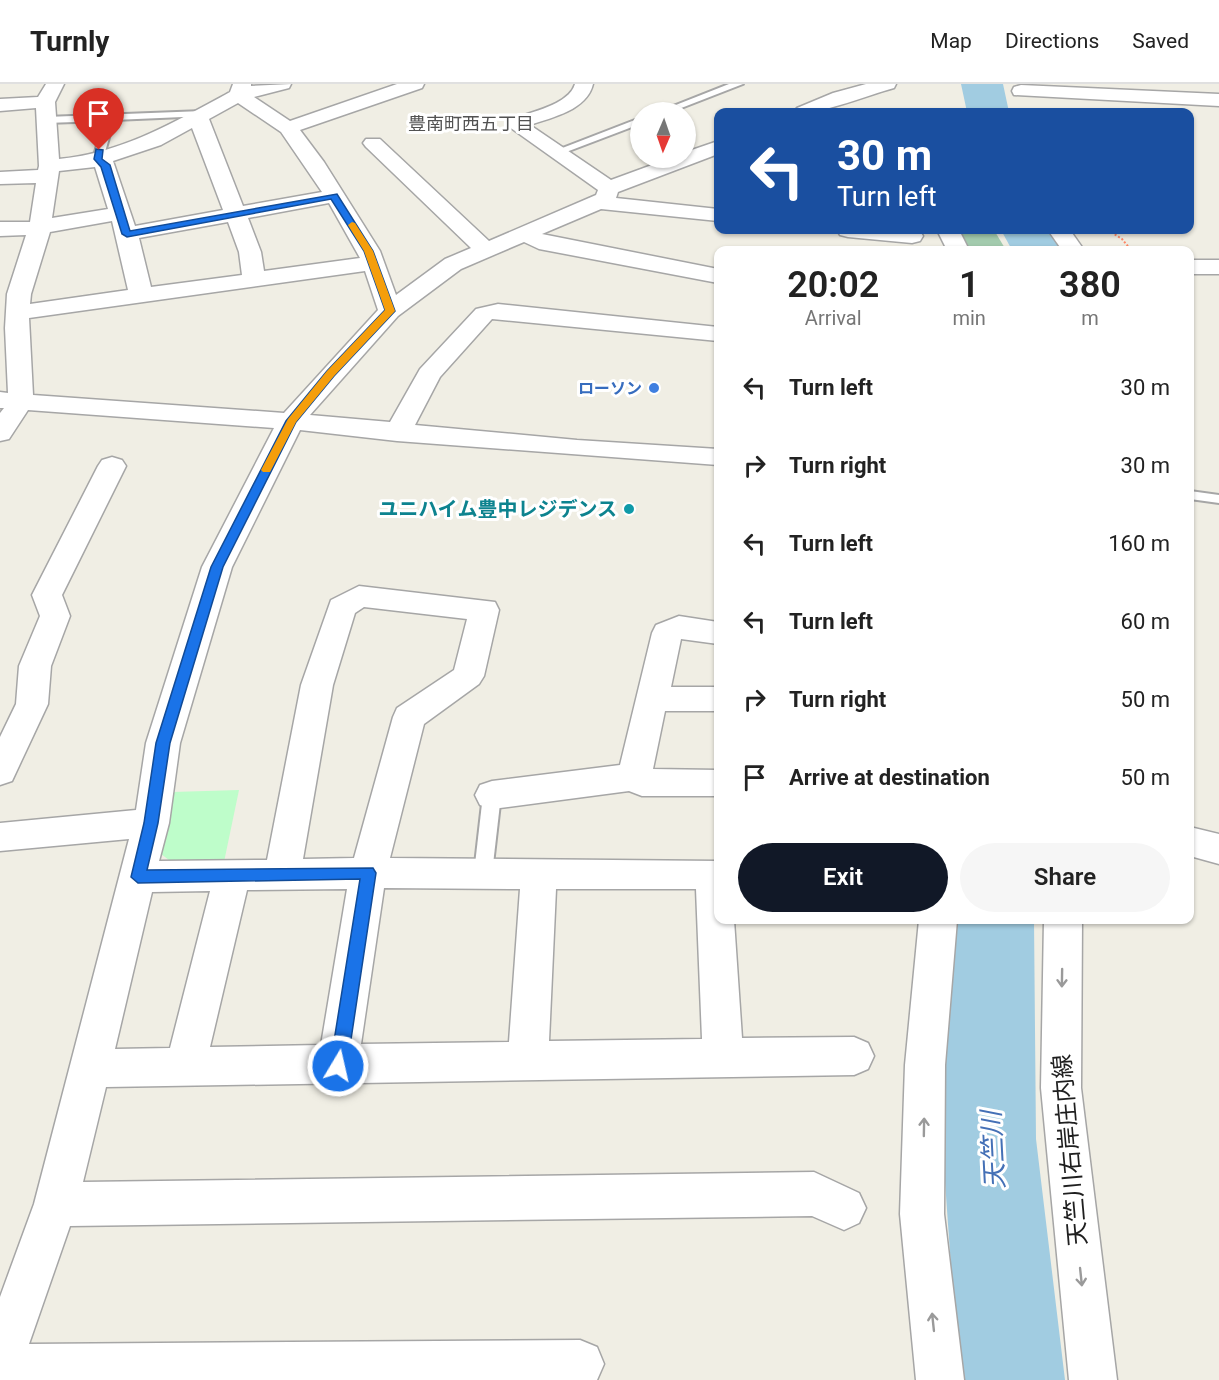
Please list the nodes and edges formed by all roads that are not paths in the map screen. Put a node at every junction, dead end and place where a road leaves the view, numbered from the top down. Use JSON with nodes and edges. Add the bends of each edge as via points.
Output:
{"nodes":[{"id":1,"x":9,"y":84,"type":"edge"},
{"id":2,"x":282,"y":84,"type":"edge"},
{"id":3,"x":415,"y":84,"type":"edge"},
{"id":4,"x":586,"y":84,"type":"edge"},
{"id":5,"x":738,"y":84,"type":"edge"},
{"id":6,"x":887,"y":84,"type":"edge"},
{"id":7,"x":1021,"y":88,"type":"edge"},
{"id":8,"x":241,"y":89,"type":"edge"},
{"id":9,"x":0,"y":100,"type":"edge"},
{"id":10,"x":1219,"y":100,"type":"edge"},
{"id":11,"x":48,"y":102,"type":"edge"},
{"id":12,"x":690,"y":102,"type":"edge"},
{"id":13,"x":0,"y":105,"type":"edge"},
{"id":14,"x":886,"y":107,"type":"dead end"},
{"id":15,"x":814,"y":108,"type":"edge"},
{"id":16,"x":1025,"y":108,"type":"edge"},
{"id":17,"x":201,"y":116,"type":"junction"},
{"id":18,"x":110,"y":118,"type":"junction"},
{"id":19,"x":630,"y":125,"type":"edge"},
{"id":20,"x":288,"y":128,"type":"junction"},
{"id":21,"x":373,"y":143,"type":"dead end"},
{"id":22,"x":557,"y":152,"type":"junction"},
{"id":23,"x":710,"y":155,"type":"edge"},
{"id":24,"x":98,"y":159,"type":"junction"},
{"id":25,"x":48,"y":171,"type":"junction"},
{"id":26,"x":0,"y":178,"type":"edge"},
{"id":27,"x":603,"y":195,"type":"junction"},
{"id":28,"x":334,"y":196,"type":"junction"},
{"id":29,"x":120,"y":213,"type":"junction"},
{"id":30,"x":237,"y":214,"type":"junction"},
{"id":31,"x":714,"y":214,"type":"edge"},
{"id":32,"x":40,"y":227,"type":"junction"},
{"id":33,"x":0,"y":229,"type":"edge"},
{"id":34,"x":525,"y":233,"type":"junction"},
{"id":35,"x":127,"y":234,"type":"junction"},
{"id":36,"x":891,"y":234,"type":"edge"},
{"id":37,"x":912,"y":236,"type":"dead end"},
{"id":38,"x":486,"y":250,"type":"junction"},
{"id":39,"x":373,"y":263,"type":"junction"},
{"id":40,"x":1194,"y":267,"type":"edge"},
{"id":41,"x":1219,"y":267,"type":"edge"},
{"id":42,"x":714,"y":276,"type":"edge"},
{"id":43,"x":254,"y":279,"type":"junction"},
{"id":44,"x":141,"y":296,"type":"junction"},
{"id":45,"x":390,"y":311,"type":"junction"},
{"id":46,"x":12,"y":323,"type":"edge"},
{"id":47,"x":714,"y":334,"type":"edge"},
{"id":48,"x":10,"y":401,"type":"edge"},
{"id":49,"x":291,"y":421,"type":"junction"},
{"id":50,"x":0,"y":433,"type":"edge"},
{"id":51,"x":397,"y":433,"type":"junction"},
{"id":52,"x":714,"y":457,"type":"edge"},
{"id":53,"x":112,"y":466,"type":"dead end"},
{"id":54,"x":1194,"y":496,"type":"edge"},
{"id":55,"x":1219,"y":500,"type":"edge"},
{"id":56,"x":714,"y":632,"type":"edge"},
{"id":57,"x":653,"y":699,"type":"junction"},
{"id":58,"x":714,"y":699,"type":"edge"},
{"id":59,"x":0,"y":772,"type":"edge"},
{"id":60,"x":634,"y":777,"type":"junction"},
{"id":61,"x":714,"y":783,"type":"edge"},
{"id":62,"x":492,"y":795,"type":"joint"},
{"id":63,"x":151,"y":823,"type":"junction"},
{"id":64,"x":0,"y":837,"type":"edge"},
{"id":65,"x":1194,"y":843,"type":"edge"},
{"id":66,"x":1219,"y":849,"type":"edge"},
{"id":67,"x":368,"y":873,"type":"junction"},
{"id":68,"x":483,"y":873,"type":"junction"},
{"id":69,"x":714,"y":873,"type":"edge"},
{"id":70,"x":539,"y":874,"type":"junction"},
{"id":71,"x":232,"y":876,"type":"junction"},
{"id":72,"x":282,"y":876,"type":"junction"},
{"id":73,"x":138,"y":877,"type":"junction"},
{"id":74,"x":718,"y":924,"type":"edge"},
{"id":75,"x":938,"y":924,"type":"edge"},
{"id":76,"x":1063,"y":924,"type":"edge"},
{"id":77,"x":854,"y":1056,"type":"dead end"},
{"id":78,"x":723,"y":1058,"type":"junction"},
{"id":79,"x":528,"y":1061,"type":"junction"},
{"id":80,"x":338,"y":1066,"type":"junction"},
{"id":81,"x":185,"y":1067,"type":"junction"},
{"id":82,"x":91,"y":1068,"type":"junction"},
{"id":83,"x":57,"y":1203,"type":"junction"},
{"id":84,"x":844,"y":1208,"type":"dead end"},
{"id":85,"x":0,"y":1360,"type":"edge"},
{"id":86,"x":580,"y":1364,"type":"dead end"},
{"id":87,"x":0,"y":1368,"type":"edge"},
{"id":88,"x":940,"y":1380,"type":"edge"},
{"id":89,"x":1093,"y":1380,"type":"edge"}],
"edges":[{"from":1,"to":9,"type":"street"},
{"from":2,"to":8,"type":"street"},
{"from":3,"to":20,"type":"street"},
{"from":4,"to":22,"type":"street","via":[[578,99],[519,123]]},
{"from":5,"to":12,"type":"lane"},
{"from":6,"to":14,"type":"street","via":[[882,98]]},
{"from":6,"to":15,"type":"street"},
{"from":7,"to":10,"type":"street"},
{"from":7,"to":16,"type":"street"},
{"from":8,"to":17,"type":"street"},
{"from":8,"to":20,"type":"street"},
{"from":11,"to":13,"type":"street"},
{"from":11,"to":18,"type":"lane"},
{"from":11,"to":25,"type":"street"},
{"from":17,"to":18,"type":"lane"},
{"from":17,"to":24,"type":"street","via":[[154,141]]},
{"from":17,"to":30,"type":"street"},
{"from":18,"to":24,"type":"lane"},
{"from":19,"to":22,"type":"lane"},
{"from":20,"to":28,"type":"street"},
{"from":21,"to":38,"type":"street"},
{"from":22,"to":27,"type":"street"},
{"from":23,"to":27,"type":"street"},
{"from":24,"to":25,"type":"street"},
{"from":24,"to":29,"type":"street","via":[[105,165]]},
{"from":25,"to":26,"type":"street"},
{"from":25,"to":32,"type":"street"},
{"from":27,"to":31,"type":"street"},
{"from":27,"to":34,"type":"street"},
{"from":28,"to":30,"type":"street"},
{"from":28,"to":39,"type":"street"},
{"from":29,"to":32,"type":"street"},
{"from":29,"to":35,"type":"street"},
{"from":30,"to":35,"type":"street"},
{"from":30,"to":43,"type":"street"},
{"from":32,"to":33,"type":"street"},
{"from":32,"to":46,"type":"street"},
{"from":34,"to":38,"type":"street"},
{"from":34,"to":42,"type":"street","via":[[539,242],[576,247],[617,264]]},
{"from":35,"to":44,"type":"street"},
{"from":36,"to":37,"type":"street"},
{"from":38,"to":45,"type":"street","via":[[453,264]]},
{"from":39,"to":43,"type":"street"},
{"from":39,"to":45,"type":"street"},
{"from":40,"to":41,"type":"street"},
{"from":43,"to":44,"type":"street"},
{"from":44,"to":46,"type":"street"},
{"from":45,"to":49,"type":"street"},
{"from":46,"to":48,"type":"street"},
{"from":47,"to":51,"type":"street","via":[[498,311],[484,314],[429,374]]},
{"from":48,"to":49,"type":"street"},
{"from":48,"to":50,"type":"street"},
{"from":49,"to":51,"type":"street"},
{"from":49,"to":63,"type":"street","via":[[217,567],[163,743]]},
{"from":51,"to":52,"type":"street"},
{"from":53,"to":59,"type":"street","via":[[47,595],[55,616],[35,666],[32,704]]},
{"from":54,"to":55,"type":"lane"},
{"from":56,"to":57,"type":"street","via":[[679,627],[667,633]]},
{"from":57,"to":58,"type":"street"},
{"from":57,"to":60,"type":"street"},
{"from":60,"to":61,"type":"street","via":[[642,782]]},
{"from":60,"to":62,"type":"street"},
{"from":62,"to":68,"type":"lane"},
{"from":63,"to":64,"type":"street"},
{"from":63,"to":73,"type":"street"},
{"from":65,"to":66,"type":"street"},
{"from":67,"to":68,"type":"street"},
{"from":67,"to":72,"type":"street"},
{"from":67,"to":72,"type":"street","via":[[409,717],[468,676],[484,610],[359,596],[342,607],[317,685]]},
{"from":67,"to":80,"type":"street"},
{"from":68,"to":70,"type":"street"},
{"from":69,"to":70,"type":"street"},
{"from":70,"to":79,"type":"street"},
{"from":71,"to":72,"type":"street"},
{"from":71,"to":73,"type":"street"},
{"from":71,"to":81,"type":"street"},
{"from":73,"to":82,"type":"street"},
{"from":74,"to":78,"type":"street"},
{"from":88,"to":75,"type":"street","one_way":true,"via":[[922,1214],[925,1065]]},
{"from":76,"to":89,"type":"street","name":"天竺川右岸庄内線","one_way":true,"via":[[1061,1088]]},
{"from":77,"to":78,"type":"street"},
{"from":78,"to":79,"type":"street"},
{"from":79,"to":80,"type":"street"},
{"from":80,"to":81,"type":"street"},
{"from":81,"to":82,"type":"street"},
{"from":82,"to":83,"type":"street"},
{"from":83,"to":84,"type":"street","via":[[814,1194]]},
{"from":83,"to":85,"type":"street"},
{"from":86,"to":87,"type":"street"}]}
